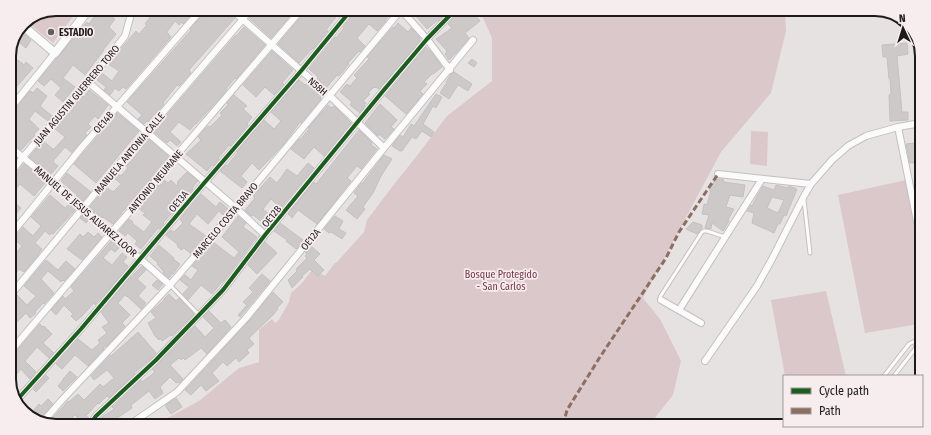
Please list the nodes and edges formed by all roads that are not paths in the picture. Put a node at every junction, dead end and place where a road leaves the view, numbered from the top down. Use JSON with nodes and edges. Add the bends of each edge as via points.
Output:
{"nodes":[{"id":1,"x":84,"y":16,"type":"edge"},
{"id":2,"x":130,"y":16,"type":"edge"},
{"id":3,"x":196,"y":16,"type":"edge"},
{"id":4,"x":239,"y":16,"type":"edge"},
{"id":5,"x":245,"y":16,"type":"edge"},
{"id":6,"x":296,"y":16,"type":"edge"},
{"id":7,"x":346,"y":16,"type":"edge"},
{"id":8,"x":396,"y":16,"type":"edge"},
{"id":9,"x":406,"y":16,"type":"edge"},
{"id":10,"x":449,"y":16,"type":"edge"},
{"id":11,"x":243,"y":19,"type":"junction"},
{"id":12,"x":27,"y":30,"type":"edge"},
{"id":13,"x":427,"y":39,"type":"junction"},
{"id":14,"x":473,"y":40,"type":"dead end"},
{"id":15,"x":272,"y":45,"type":"junction"},
{"id":16,"x":55,"y":53,"type":"junction"},
{"id":17,"x":450,"y":70,"type":"junction"},
{"id":18,"x":301,"y":71,"type":"junction"},
{"id":19,"x":88,"y":82,"type":"junction"},
{"id":20,"x":329,"y":95,"type":"junction"},
{"id":21,"x":16,"y":101,"type":"edge"},
{"id":22,"x":117,"y":106,"type":"junction"},
{"id":23,"x":358,"y":122,"type":"junction"},
{"id":24,"x":915,"y":124,"type":"edge"},
{"id":25,"x":898,"y":127,"type":"junction"},
{"id":26,"x":146,"y":132,"type":"junction"},
{"id":27,"x":384,"y":148,"type":"junction"},
{"id":28,"x":16,"y":152,"type":"edge"},
{"id":29,"x":23,"y":157,"type":"junction"},
{"id":30,"x":175,"y":157,"type":"junction"},
{"id":31,"x":16,"y":166,"type":"edge"},
{"id":32,"x":718,"y":174,"type":"dead end"},
{"id":33,"x":762,"y":179,"type":"junction"},
{"id":34,"x":53,"y":182,"type":"junction"},
{"id":35,"x":205,"y":182,"type":"junction"},
{"id":36,"x":811,"y":184,"type":"junction"},
{"id":37,"x":804,"y":196,"type":"junction"},
{"id":38,"x":82,"y":208,"type":"junction"},
{"id":39,"x":236,"y":208,"type":"junction"},
{"id":40,"x":915,"y":211,"type":"edge"},
{"id":41,"x":16,"y":228,"type":"edge"},
{"id":42,"x":111,"y":233,"type":"junction"},
{"id":43,"x":265,"y":235,"type":"junction"},
{"id":44,"x":725,"y":237,"type":"junction"},
{"id":45,"x":810,"y":253,"type":"dead end"},
{"id":46,"x":141,"y":258,"type":"junction"},
{"id":47,"x":170,"y":285,"type":"junction"},
{"id":48,"x":16,"y":288,"type":"edge"},
{"id":49,"x":661,"y":300,"type":"joint"},
{"id":50,"x":679,"y":310,"type":"junction"},
{"id":51,"x":199,"y":316,"type":"junction"},
{"id":52,"x":700,"y":322,"type":"dead end"},
{"id":53,"x":915,"y":341,"type":"edge"},
{"id":54,"x":16,"y":345,"type":"edge"},
{"id":55,"x":915,"y":349,"type":"edge"},
{"id":56,"x":705,"y":361,"type":"dead end"},
{"id":57,"x":885,"y":375,"type":"edge"},
{"id":58,"x":895,"y":375,"type":"edge"},
{"id":59,"x":20,"y":397,"type":"edge"},
{"id":60,"x":47,"y":418,"type":"edge"},
{"id":61,"x":94,"y":419,"type":"edge"},
{"id":62,"x":138,"y":419,"type":"edge"}],
"edges":[{"from":1,"to":16,"type":"street"},
{"from":2,"to":19,"type":"street","name":"JUAN AGUSTIN GUERRERO TORO","via":[[125,36]]},
{"from":3,"to":22,"type":"street","name":"OE14B"},
{"from":4,"to":11,"type":"street","name":"N58H"},
{"from":5,"to":11,"type":"street","name":"MANUELA ANTONIA CALLE"},
{"from":6,"to":15,"type":"street","name":"ANTONIO NEUMANE"},
{"from":7,"to":18,"type":"street","name":"OE13A"},
{"from":8,"to":20,"type":"street","name":"MARCELO COSTA BRAVO"},
{"from":9,"to":13,"type":"street"},
{"from":10,"to":13,"type":"street","name":"OE12B"},
{"from":11,"to":15,"type":"street","name":"N58H"},
{"from":11,"to":26,"type":"street","name":"MANUELA ANTONIA CALLE"},
{"from":12,"to":16,"type":"street"},
{"from":13,"to":17,"type":"street"},
{"from":13,"to":23,"type":"street","name":"OE12B"},
{"from":14,"to":17,"type":"street","name":"OE12A"},
{"from":15,"to":18,"type":"street","name":"N58H"},
{"from":15,"to":30,"type":"street","name":"ANTONIO NEUMANE"},
{"from":16,"to":21,"type":"street"},
{"from":17,"to":27,"type":"street","name":"OE12A"},
{"from":18,"to":20,"type":"street","name":"N58H"},
{"from":18,"to":35,"type":"street","name":"OE13A"},
{"from":19,"to":22,"type":"street"},
{"from":19,"to":29,"type":"street","name":"JUAN AGUSTIN GUERRERO TORO"},
{"from":20,"to":23,"type":"street","name":"N58H"},
{"from":20,"to":39,"type":"street","name":"MARCELO COSTA BRAVO"},
{"from":22,"to":26,"type":"street"},
{"from":22,"to":34,"type":"street","name":"OE14B"},
{"from":23,"to":27,"type":"street","name":"N58H"},
{"from":23,"to":43,"type":"street","name":"OE12B"},
{"from":24,"to":25,"type":"street"},
{"from":25,"to":36,"type":"street","via":[[866,136],[848,146]]},
{"from":25,"to":40,"type":"street"},
{"from":26,"to":30,"type":"street"},
{"from":26,"to":38,"type":"street","name":"MANUELA ANTONIA CALLE"},
{"from":27,"to":62,"type":"street","name":"OE12A","via":[[246,318],[177,392]]},
{"from":28,"to":29,"type":"street","name":"MANUEL DE JESUS ALVAREZ LOOR"},
{"from":29,"to":31,"type":"street","name":"JUAN AGUSTIN GUERRERO TORO"},
{"from":29,"to":34,"type":"street","name":"MANUEL DE JESUS ALVAREZ LOOR"},
{"from":30,"to":35,"type":"street"},
{"from":30,"to":42,"type":"street","name":"ANTONIO NEUMANE"},
{"from":32,"to":33,"type":"street"},
{"from":33,"to":36,"type":"street"},
{"from":33,"to":44,"type":"street"},
{"from":34,"to":38,"type":"street","name":"MANUEL DE JESUS ALVAREZ LOOR"},
{"from":34,"to":41,"type":"street","name":"OE14B"},
{"from":35,"to":39,"type":"street"},
{"from":35,"to":46,"type":"street","name":"OE13A"},
{"from":36,"to":37,"type":"street"},
{"from":37,"to":45,"type":"lane"},
{"from":37,"to":56,"type":"street","via":[[757,286]]},
{"from":38,"to":42,"type":"street","name":"MANUEL DE JESUS ALVAREZ LOOR"},
{"from":38,"to":48,"type":"street","name":"MANUELA ANTONIA CALLE"},
{"from":39,"to":43,"type":"street"},
{"from":39,"to":47,"type":"street","name":"MARCELO COSTA BRAVO"},
{"from":42,"to":46,"type":"street","name":"MANUEL DE JESUS ALVAREZ LOOR"},
{"from":42,"to":54,"type":"street","name":"ANTONIO NEUMANE"},
{"from":43,"to":51,"type":"street","name":"OE12B","via":[[223,290]]},
{"from":44,"to":49,"type":"lane","via":[[704,230],[660,297]]},
{"from":44,"to":50,"type":"street"},
{"from":46,"to":47,"type":"street","name":"MANUEL DE JESUS ALVAREZ LOOR"},
{"from":46,"to":59,"type":"street","name":"OE13A"},
{"from":47,"to":51,"type":"lane","name":"MANUEL DE JESUS ALVAREZ LOOR"},
{"from":47,"to":60,"type":"street","name":"MARCELO COSTA BRAVO"},
{"from":49,"to":50,"type":"street"},
{"from":50,"to":52,"type":"street"},
{"from":51,"to":61,"type":"street","name":"OE12B"},
{"from":53,"to":57,"type":"lane","via":[[909,344]]},
{"from":55,"to":58,"type":"lane"}]}
